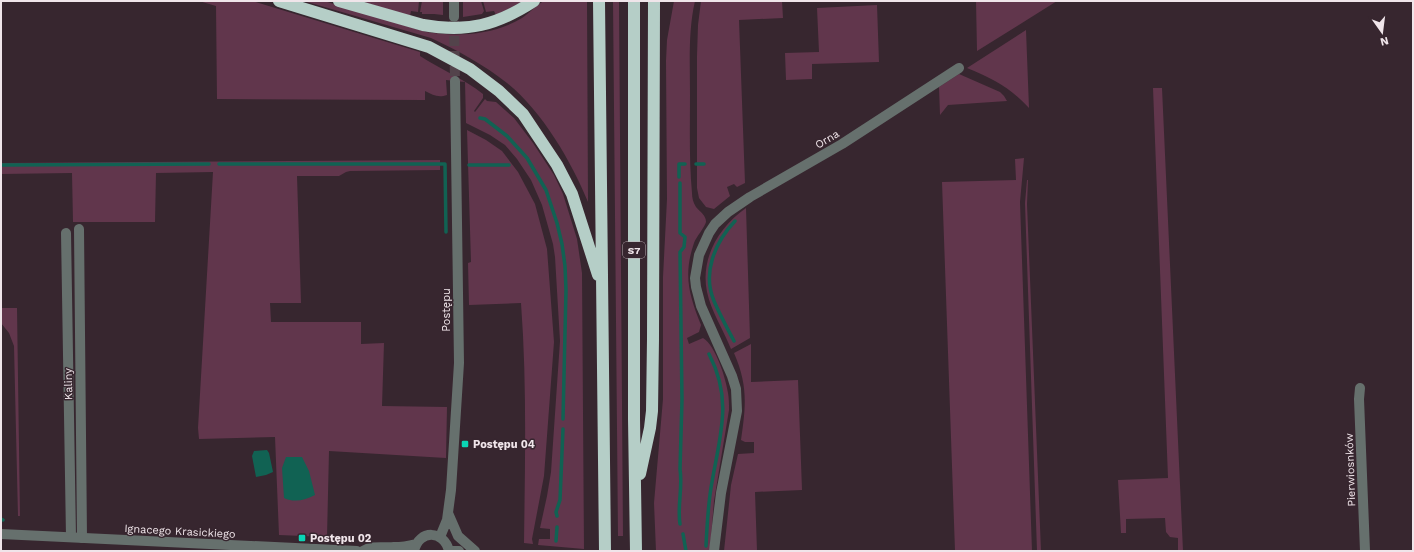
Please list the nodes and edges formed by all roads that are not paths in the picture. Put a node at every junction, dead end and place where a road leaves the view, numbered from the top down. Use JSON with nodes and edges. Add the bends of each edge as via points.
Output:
{"nodes":[{"id":1,"x":279,"y":1,"type":"edge"},
{"id":2,"x":339,"y":1,"type":"edge"},
{"id":3,"x":454,"y":1,"type":"edge"},
{"id":4,"x":534,"y":1,"type":"edge"},
{"id":5,"x":599,"y":1,"type":"edge"},
{"id":6,"x":634,"y":1,"type":"edge"},
{"id":7,"x":654,"y":1,"type":"edge"},
{"id":8,"x":664,"y":1,"type":"edge"},
{"id":9,"x":454,"y":17,"type":"tunnel mouth"},
{"id":10,"x":655,"y":29,"type":"junction"},
{"id":11,"x":959,"y":68,"type":"dead end"},
{"id":12,"x":455,"y":81,"type":"tunnel mouth"},
{"id":13,"x":79,"y":230,"type":"dead end"},
{"id":14,"x":66,"y":233,"type":"dead end"},
{"id":15,"x":603,"y":290,"type":"junction"},
{"id":16,"x":1360,"y":388,"type":"dead end"},
{"id":17,"x":636,"y":499,"type":"junction"},
{"id":18,"x":448,"y":513,"type":"junction"},
{"id":19,"x":1,"y":534,"type":"edge"},
{"id":20,"x":71,"y":537,"type":"junction"},
{"id":21,"x":440,"y":537,"type":"junction"},
{"id":22,"x":82,"y":538,"type":"junction"},
{"id":23,"x":415,"y":548,"type":"edge"},
{"id":24,"x":357,"y":551,"type":"edge"},
{"id":25,"x":363,"y":551,"type":"edge"},
{"id":26,"x":449,"y":551,"type":"edge"},
{"id":27,"x":459,"y":551,"type":"edge"},
{"id":28,"x":475,"y":551,"type":"edge"},
{"id":29,"x":605,"y":551,"type":"edge"},
{"id":30,"x":636,"y":551,"type":"edge"},
{"id":31,"x":714,"y":551,"type":"edge"},
{"id":32,"x":1366,"y":551,"type":"edge"}],
"edges":[{"from":1,"to":15,"type":"highway","via":[[429,47],[470,69],[499,91],[523,114],[554,159],[581,220]]},
{"from":2,"to":4,"type":"highway","via":[[423,25],[458,28],[503,19]]},
{"from":3,"to":9,"type":"street"},
{"from":5,"to":15,"type":"highway"},
{"from":6,"to":17,"type":"highway","number":"S7"},
{"from":7,"to":10,"type":"highway"},
{"from":8,"to":10,"type":"highway"},
{"from":10,"to":17,"type":"highway","via":[[652,411]]},
{"from":11,"to":31,"type":"street","name":"Orna","via":[[842,144],[750,197],[728,212],[709,233],[699,255],[696,286],[732,376],[736,389],[737,411],[721,493]]},
{"from":12,"to":18,"type":"street","name":"Postępu","via":[[459,363],[453,474]]},
{"from":13,"to":22,"type":"street","name":"Kaliny"},
{"from":14,"to":20,"type":"street","name":"Kaliny"},
{"from":15,"to":29,"type":"highway"},
{"from":16,"to":32,"type":"street","name":"Pierwiosnków"},
{"from":17,"to":30,"type":"highway","number":"S7"},
{"from":18,"to":21,"type":"street","name":"Postępu"},
{"from":18,"to":28,"type":"street","via":[[458,536]]},
{"from":19,"to":20,"type":"street","name":"Ignacego Krasickiego"},
{"from":20,"to":22,"type":"street","name":"Ignacego Krasickiego"},
{"from":21,"to":23,"type":"street","via":[[429,535],[421,538]]},
{"from":21,"to":26,"type":"street","via":[[446,542]]},
{"from":22,"to":24,"type":"street","name":"Ignacego Krasickiego"},
{"from":23,"to":25,"type":"street","via":[[372,547]]},
{"from":26,"to":27,"type":"street"}]}
